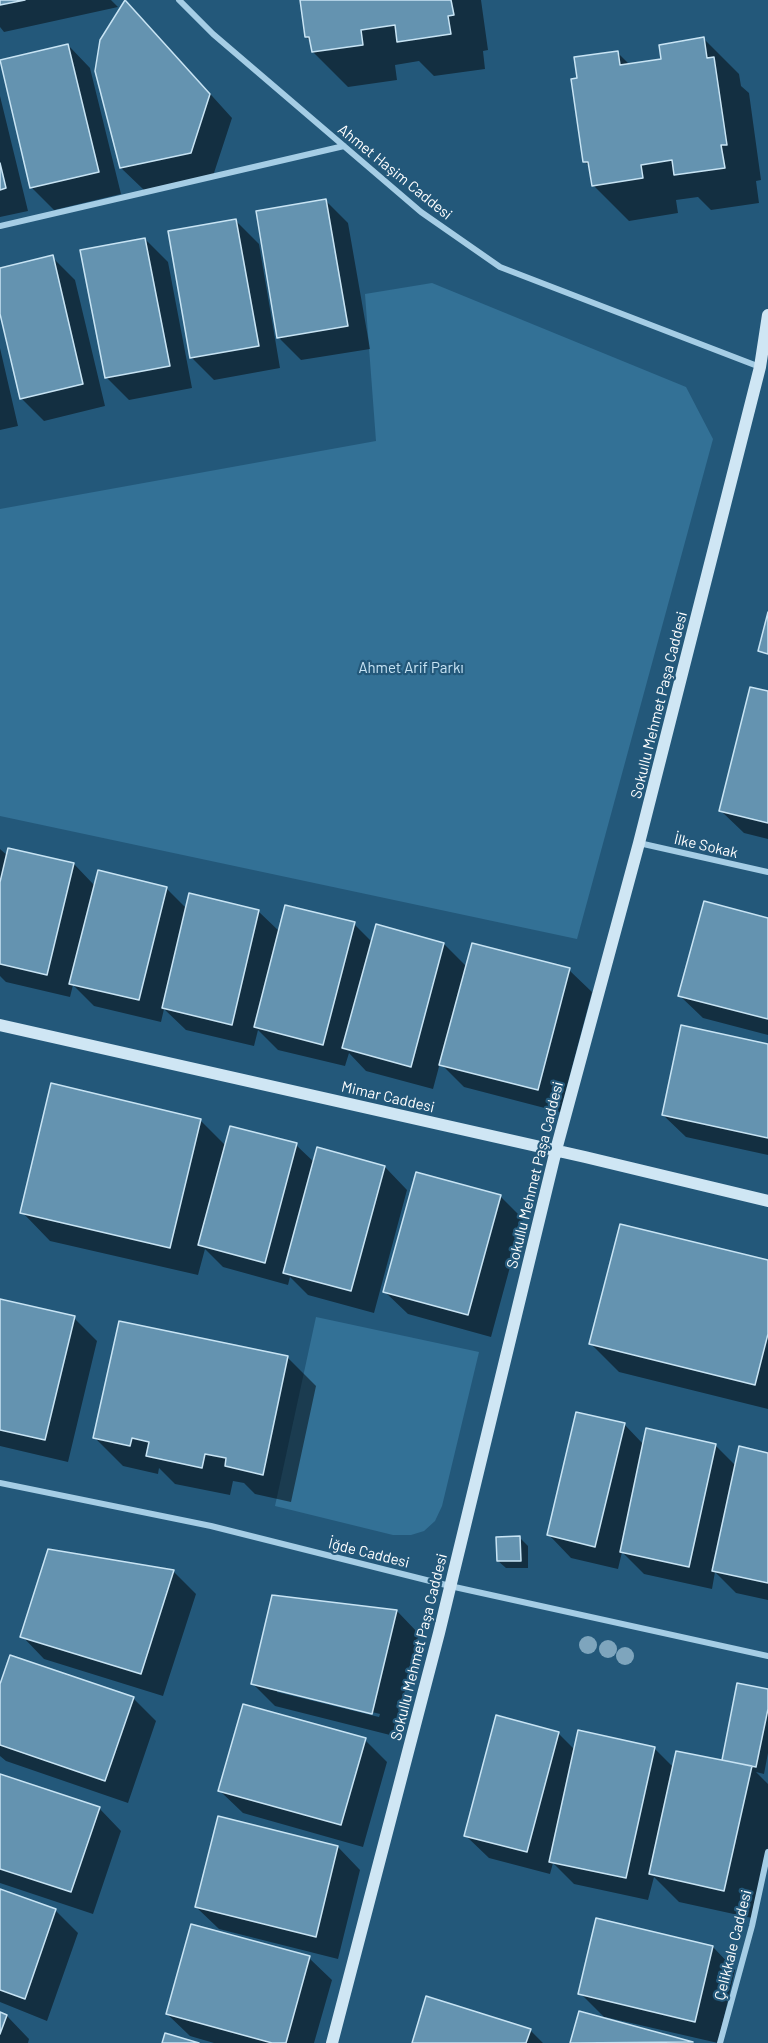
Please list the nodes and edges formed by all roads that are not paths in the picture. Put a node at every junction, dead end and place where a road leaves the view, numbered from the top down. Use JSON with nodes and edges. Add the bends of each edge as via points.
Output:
{"nodes":[{"id":1,"x":179,"y":0,"type":"edge"},
{"id":2,"x":344,"y":146,"type":"junction"},
{"id":3,"x":0,"y":226,"type":"edge"},
{"id":4,"x":768,"y":315,"type":"edge"},
{"id":5,"x":760,"y":367,"type":"junction"},
{"id":6,"x":639,"y":843,"type":"junction"},
{"id":7,"x":768,"y":872,"type":"edge"},
{"id":8,"x":0,"y":1025,"type":"edge"},
{"id":9,"x":556,"y":1150,"type":"junction"},
{"id":10,"x":768,"y":1201,"type":"edge"},
{"id":11,"x":0,"y":1483,"type":"edge"},
{"id":12,"x":450,"y":1586,"type":"junction"},
{"id":13,"x":768,"y":1656,"type":"edge"},
{"id":14,"x":768,"y":1852,"type":"edge"},
{"id":15,"x":332,"y":2043,"type":"edge"},
{"id":16,"x":720,"y":2043,"type":"edge"}],
"edges":[{"from":1,"to":2,"type":"street","name":"Ahmet Haşim Caddesi"},
{"from":2,"to":3,"type":"street"},
{"from":2,"to":5,"type":"street","name":"Ahmet Haşim Caddesi","via":[[421,212],[500,267]]},
{"from":4,"to":5,"type":"main road","name":"Sokullu Mehmet Paşa Caddesi"},
{"from":5,"to":6,"type":"main road","name":"Sokullu Mehmet Paşa Caddesi"},
{"from":6,"to":7,"type":"street","name":"İlke Sokak"},
{"from":6,"to":9,"type":"main road","name":"Sokullu Mehmet Paşa Caddesi"},
{"from":8,"to":9,"type":"main road","name":"Mimar Caddesi"},
{"from":9,"to":10,"type":"main road","name":"Mimar Caddesi"},
{"from":9,"to":12,"type":"main road","name":"Sokullu Mehmet Paşa Caddesi"},
{"from":11,"to":12,"type":"street","name":"İğde Caddesi","via":[[212,1526]]},
{"from":12,"to":13,"type":"street","name":"İğde Caddesi"},
{"from":12,"to":15,"type":"main road","name":"Sokullu Mehmet Paşa Caddesi"},
{"from":14,"to":16,"type":"street","name":"Çelikkale Caddesi"}]}
